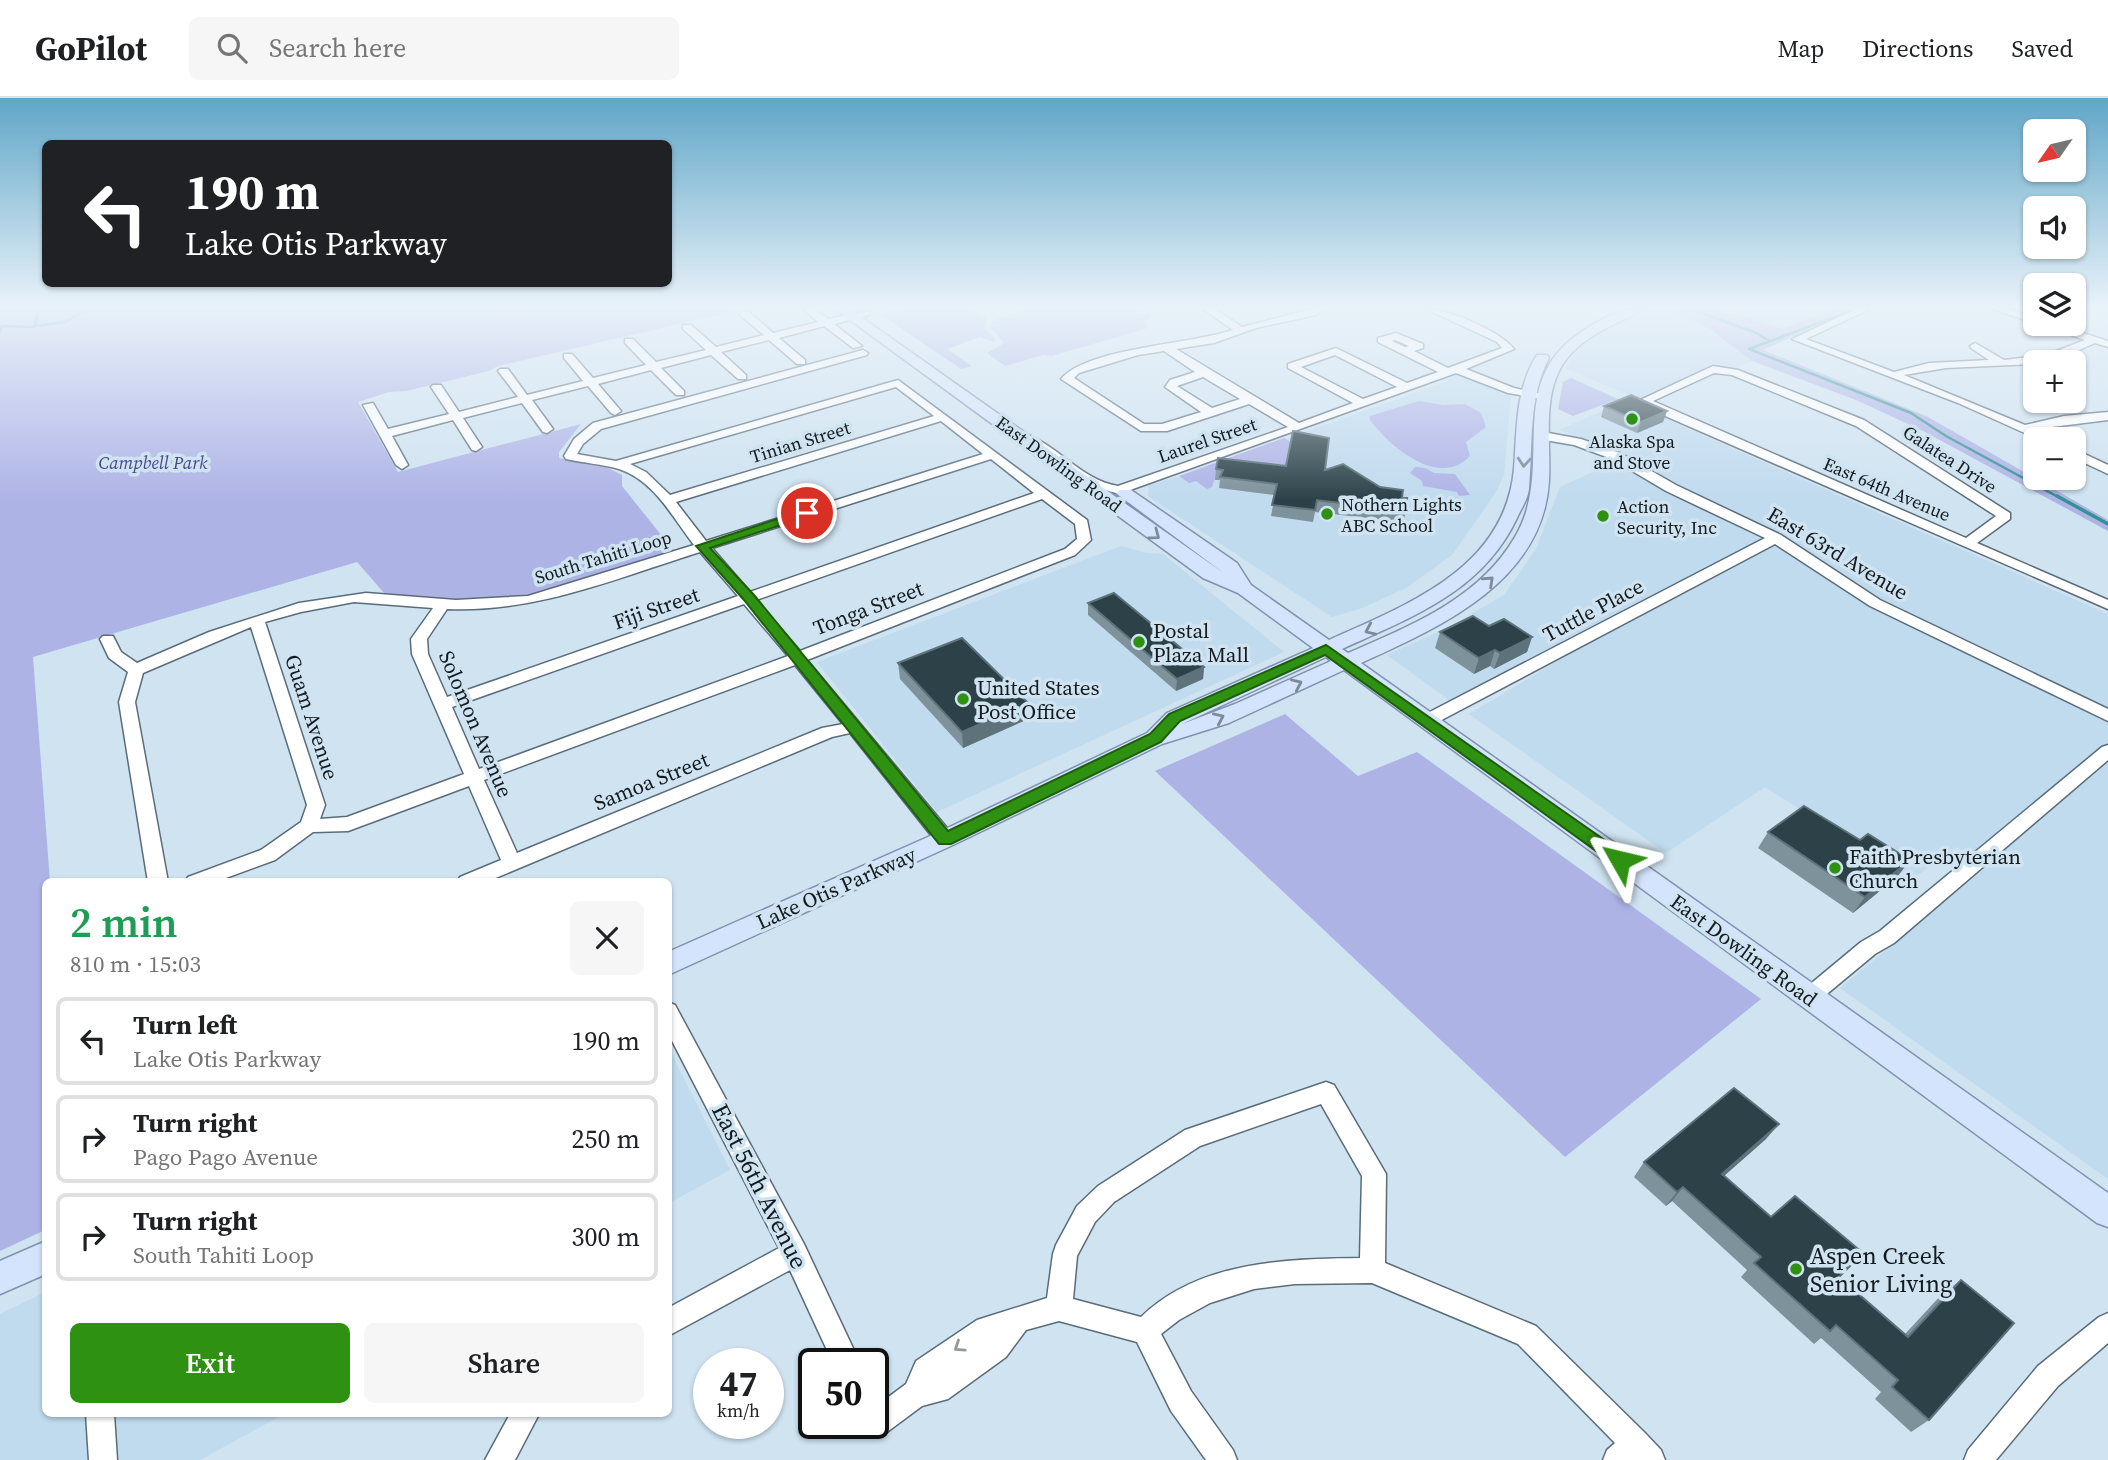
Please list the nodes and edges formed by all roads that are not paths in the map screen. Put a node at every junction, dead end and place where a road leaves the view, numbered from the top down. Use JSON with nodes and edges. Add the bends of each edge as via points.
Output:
{"nodes":[{"id":1,"x":505,"y":373,"type":"edge"},
{"id":2,"x":583,"y":373,"type":"edge"},
{"id":3,"x":628,"y":373,"type":"edge"},
{"id":4,"x":660,"y":373,"type":"edge"},
{"id":5,"x":737,"y":373,"type":"edge"},
{"id":6,"x":780,"y":373,"type":"edge"},
{"id":7,"x":935,"y":373,"type":"edge"},
{"id":8,"x":944,"y":373,"type":"edge"},
{"id":9,"x":1073,"y":373,"type":"edge"},
{"id":10,"x":1203,"y":373,"type":"joint"},
{"id":11,"x":1304,"y":373,"type":"edge"},
{"id":12,"x":1378,"y":373,"type":"edge"},
{"id":13,"x":1444,"y":373,"type":"edge"},
{"id":14,"x":1458,"y":373,"type":"edge"},
{"id":15,"x":1552,"y":373,"type":"edge"},
{"id":16,"x":1705,"y":373,"type":"edge"},
{"id":17,"x":1735,"y":373,"type":"edge"},
{"id":18,"x":1890,"y":373,"type":"edge"},
{"id":19,"x":1898,"y":373,"type":"edge"},
{"id":20,"x":1894,"y":374,"type":"junction"},
{"id":21,"x":742,"y":377,"type":"dead end"},
{"id":22,"x":591,"y":382,"type":"junction"},
{"id":23,"x":437,"y":387,"type":"dead end"},
{"id":24,"x":1406,"y":387,"type":"junction"},
{"id":25,"x":680,"y":393,"type":"dead end"},
{"id":26,"x":1536,"y":395,"type":"junction"},
{"id":27,"x":525,"y":398,"type":"junction"},
{"id":28,"x":1248,"y":400,"type":"junction"},
{"id":29,"x":1363,"y":404,"type":"junction"},
{"id":30,"x":369,"y":405,"type":"dead end"},
{"id":31,"x":1651,"y":406,"type":"joint"},
{"id":32,"x":615,"y":411,"type":"dead end"},
{"id":33,"x":1210,"y":412,"type":"junction"},
{"id":34,"x":456,"y":416,"type":"junction"},
{"id":35,"x":1527,"y":416,"type":"junction"},
{"id":36,"x":2108,"y":416,"type":"edge"},
{"id":37,"x":943,"y":417,"type":"junction"},
{"id":38,"x":1297,"y":427,"type":"junction"},
{"id":39,"x":2024,"y":427,"type":"edge"},
{"id":40,"x":2031,"y":427,"type":"edge"},
{"id":41,"x":547,"y":429,"type":"dead end"},
{"id":42,"x":385,"y":434,"type":"junction"},
{"id":43,"x":1020,"y":436,"type":"junction"},
{"id":44,"x":1543,"y":436,"type":"junction"},
{"id":45,"x":476,"y":447,"type":"dead end"},
{"id":46,"x":992,"y":455,"type":"junction"},
{"id":47,"x":2086,"y":459,"type":"edge"},
{"id":48,"x":618,"y":464,"type":"junction"},
{"id":49,"x":402,"y":465,"type":"dead end"},
{"id":50,"x":2108,"y":470,"type":"edge"},
{"id":51,"x":1119,"y":490,"type":"junction"},
{"id":52,"x":1043,"y":494,"type":"junction"},
{"id":53,"x":668,"y":500,"type":"junction"},
{"id":54,"x":1776,"y":538,"type":"junction"},
{"id":55,"x":1968,"y":543,"type":"junction"},
{"id":56,"x":702,"y":546,"type":"junction"},
{"id":57,"x":1245,"y":589,"type":"junction"},
{"id":58,"x":749,"y":597,"type":"junction"},
{"id":59,"x":443,"y":604,"type":"junction"},
{"id":60,"x":2108,"y":605,"type":"edge"},
{"id":61,"x":257,"y":621,"type":"junction"},
{"id":62,"x":108,"y":639,"type":"dead end"},
{"id":63,"x":1336,"y":655,"type":"junction"},
{"id":64,"x":798,"y":658,"type":"junction"},
{"id":65,"x":136,"y":670,"type":"junction"},
{"id":66,"x":441,"y":705,"type":"junction"},
{"id":67,"x":2108,"y":716,"type":"edge"},
{"id":68,"x":1428,"y":720,"type":"junction"},
{"id":69,"x":855,"y":727,"type":"junction"},
{"id":70,"x":2108,"y":751,"type":"edge"},
{"id":71,"x":473,"y":776,"type":"junction"},
{"id":72,"x":309,"y":825,"type":"junction"},
{"id":73,"x":945,"y":839,"type":"junction"},
{"id":74,"x":512,"y":863,"type":"junction"},
{"id":75,"x":157,"y":878,"type":"edge"},
{"id":76,"x":206,"y":878,"type":"edge"},
{"id":77,"x":476,"y":878,"type":"edge"},
{"id":78,"x":672,"y":962,"type":"edge"},
{"id":79,"x":1809,"y":997,"type":"junction"},
{"id":80,"x":672,"y":1019,"type":"edge"},
{"id":81,"x":2108,"y":1212,"type":"edge"},
{"id":82,"x":795,"y":1253,"type":"junction"},
{"id":83,"x":42,"y":1259,"type":"edge"},
{"id":84,"x":1372,"y":1270,"type":"junction"},
{"id":85,"x":0,"y":1278,"type":"edge"},
{"id":86,"x":1059,"y":1308,"type":"junction"},
{"id":87,"x":672,"y":1321,"type":"edge"},
{"id":88,"x":2108,"y":1326,"type":"edge"},
{"id":89,"x":1144,"y":1331,"type":"junction"},
{"id":90,"x":840,"y":1348,"type":"edge"},
{"id":91,"x":889,"y":1410,"type":"edge"},
{"id":92,"x":100,"y":1417,"type":"edge"},
{"id":93,"x":523,"y":1417,"type":"edge"},
{"id":94,"x":1634,"y":1454,"type":"edge"},
{"id":95,"x":103,"y":1460,"type":"edge"},
{"id":96,"x":499,"y":1460,"type":"edge"},
{"id":97,"x":1223,"y":1460,"type":"edge"},
{"id":98,"x":1978,"y":1460,"type":"edge"}],
"edges":[{"from":1,"to":27,"type":"street"},
{"from":2,"to":22,"type":"street"},
{"from":3,"to":22,"type":"street"},
{"from":4,"to":25,"type":"street"},
{"from":5,"to":21,"type":"street"},
{"from":6,"to":48,"type":"street","via":[[597,426],[570,456]]},
{"from":7,"to":43,"type":"main road","name":"East Dowling Road"},
{"from":8,"to":51,"type":"main road","name":"East Dowling Road"},
{"from":9,"to":33,"type":"street","via":[[1067,379],[1141,427],[1163,428]]},
{"from":10,"to":28,"type":"street"},
{"from":10,"to":33,"type":"street","via":[[1171,387]]},
{"from":11,"to":29,"type":"street"},
{"from":12,"to":24,"type":"street"},
{"from":13,"to":24,"type":"street","name":"Laurel Street"},
{"from":14,"to":26,"type":"street"},
{"from":15,"to":26,"type":"main road","name":"Lake Otis Parkway"},
{"from":16,"to":31,"type":"street","name":"Galatea Drive","via":[[1646,400]]},
{"from":17,"to":55,"type":"street","name":"Galatea Drive","via":[[1860,422],[2005,516]]},
{"from":18,"to":20,"type":"street"},
{"from":19,"to":20,"type":"street"},
{"from":20,"to":39,"type":"street"},
{"from":22,"to":27,"type":"street"},
{"from":22,"to":32,"type":"street"},
{"from":23,"to":34,"type":"street"},
{"from":24,"to":29,"type":"street","name":"Laurel Street"},
{"from":26,"to":35,"type":"main road","name":"Lake Otis Parkway"},
{"from":26,"to":44,"type":"main road","name":"Lake Otis Parkway"},
{"from":27,"to":34,"type":"street"},
{"from":27,"to":41,"type":"street"},
{"from":28,"to":33,"type":"street"},
{"from":28,"to":38,"type":"street"},
{"from":29,"to":38,"type":"street","name":"Laurel Street"},
{"from":30,"to":42,"type":"street"},
{"from":31,"to":55,"type":"street","name":"East 64th Avenue"},
{"from":34,"to":42,"type":"street"},
{"from":34,"to":45,"type":"street"},
{"from":35,"to":44,"type":"main road"},
{"from":35,"to":63,"type":"main road","name":"Lake Otis Parkway","one_way":true,"via":[[1520,494],[1499,539],[1465,577]]},
{"from":36,"to":40,"type":"street"},
{"from":37,"to":46,"type":"street","name":"Tonga Street"},
{"from":37,"to":48,"type":"street","name":"Tonga Street","via":[[898,383]]},
{"from":37,"to":53,"type":"street","name":"Tinian Street"},
{"from":38,"to":51,"type":"street","name":"Laurel Street"},
{"from":42,"to":49,"type":"street"},
{"from":43,"to":51,"type":"street","via":[[1046,447],[1098,485]]},
{"from":43,"to":57,"type":"main road","name":"East Dowling Road","one_way":true,"via":[[1210,574]]},
{"from":44,"to":54,"type":"street","name":"East 63rd Avenue","via":[[1616,456]]},
{"from":63,"to":44,"type":"main road","name":"Lake Otis Parkway","one_way":true,"via":[[1466,601],[1504,567],[1531,523],[1539,498]]},
{"from":46,"to":52,"type":"street","name":"Tonga Street"},
{"from":46,"to":56,"type":"street","name":"South Tahiti Loop"},
{"from":47,"to":50,"type":"street"},
{"from":48,"to":53,"type":"street","via":[[642,475]]},
{"from":51,"to":57,"type":"main road","name":"East Dowling Road","via":[[1230,567]]},
{"from":52,"to":58,"type":"street","name":"Fiji Street"},
{"from":52,"to":64,"type":"street","name":"Tonga Street","via":[[1082,523],[1084,540],[1070,552]]},
{"from":53,"to":56,"type":"street"},
{"from":54,"to":67,"type":"street","name":"East 63rd Avenue","via":[[1875,603]]},
{"from":54,"to":68,"type":"street","name":"Tuttle Place"},
{"from":55,"to":60,"type":"street","name":"East 64th Avenue"},
{"from":56,"to":58,"type":"street"},
{"from":56,"to":59,"type":"street","name":"South Tahiti Loop","via":[[540,598],[516,603]]},
{"from":57,"to":63,"type":"main road","name":"East Dowling Road"},
{"from":58,"to":64,"type":"street"},
{"from":58,"to":66,"type":"street","name":"Fiji Street"},
{"from":59,"to":61,"type":"street","name":"South Tahiti Loop","via":[[354,598]]},
{"from":59,"to":66,"type":"street","name":"Solomon Avenue","via":[[419,639],[420,654]]},
{"from":61,"to":65,"type":"street","name":"South Tahiti Loop","via":[[193,642]]},
{"from":61,"to":72,"type":"street","name":"Guam Avenue","via":[[316,805]]},
{"from":62,"to":65,"type":"street","via":[[114,655]]},
{"from":63,"to":68,"type":"main road","name":"East Dowling Road"},
{"from":63,"to":73,"type":"main road","name":"Lake Otis Parkway","via":[[1190,731],[1155,738]]},
{"from":64,"to":69,"type":"street"},
{"from":64,"to":71,"type":"street","name":"Tonga Street"},
{"from":65,"to":75,"type":"street","via":[[127,702]]},
{"from":66,"to":71,"type":"street","name":"Solomon Avenue"},
{"from":68,"to":79,"type":"main road","name":"East Dowling Road"},
{"from":69,"to":73,"type":"street"},
{"from":69,"to":74,"type":"street","name":"Samoa Street","via":[[828,732]]},
{"from":70,"to":79,"type":"street"},
{"from":71,"to":72,"type":"street","name":"Tonga Street","via":[[348,824]]},
{"from":71,"to":74,"type":"street","name":"Solomon Avenue"},
{"from":72,"to":76,"type":"street","via":[[268,855]]},
{"from":73,"to":78,"type":"main road","name":"Lake Otis Parkway"},
{"from":74,"to":77,"type":"street","name":"Samoa Street"},
{"from":79,"to":81,"type":"main road","name":"East Dowling Road"},
{"from":80,"to":82,"type":"street","name":"East 56th Avenue"},
{"from":82,"to":87,"type":"street"},
{"from":82,"to":90,"type":"street","name":"East 56th Avenue"},
{"from":83,"to":85,"type":"main road"},
{"from":84,"to":86,"type":"street","via":[[1374,1174],[1326,1093],[1193,1138],[1106,1194],[1086,1214],[1065,1254]]},
{"from":84,"to":89,"type":"street","via":[[1266,1274],[1200,1295],[1156,1318]]},
{"from":84,"to":94,"type":"street","via":[[1527,1335]]},
{"from":86,"to":89,"type":"street"},
{"from":86,"to":91,"type":"street","via":[[1017,1321],[997,1348],[937,1389],[916,1393]]},
{"from":88,"to":98,"type":"street","via":[[2048,1376]]},
{"from":89,"to":97,"type":"street","via":[[1181,1401]]},
{"from":92,"to":95,"type":"street"},
{"from":93,"to":96,"type":"street"}]}
